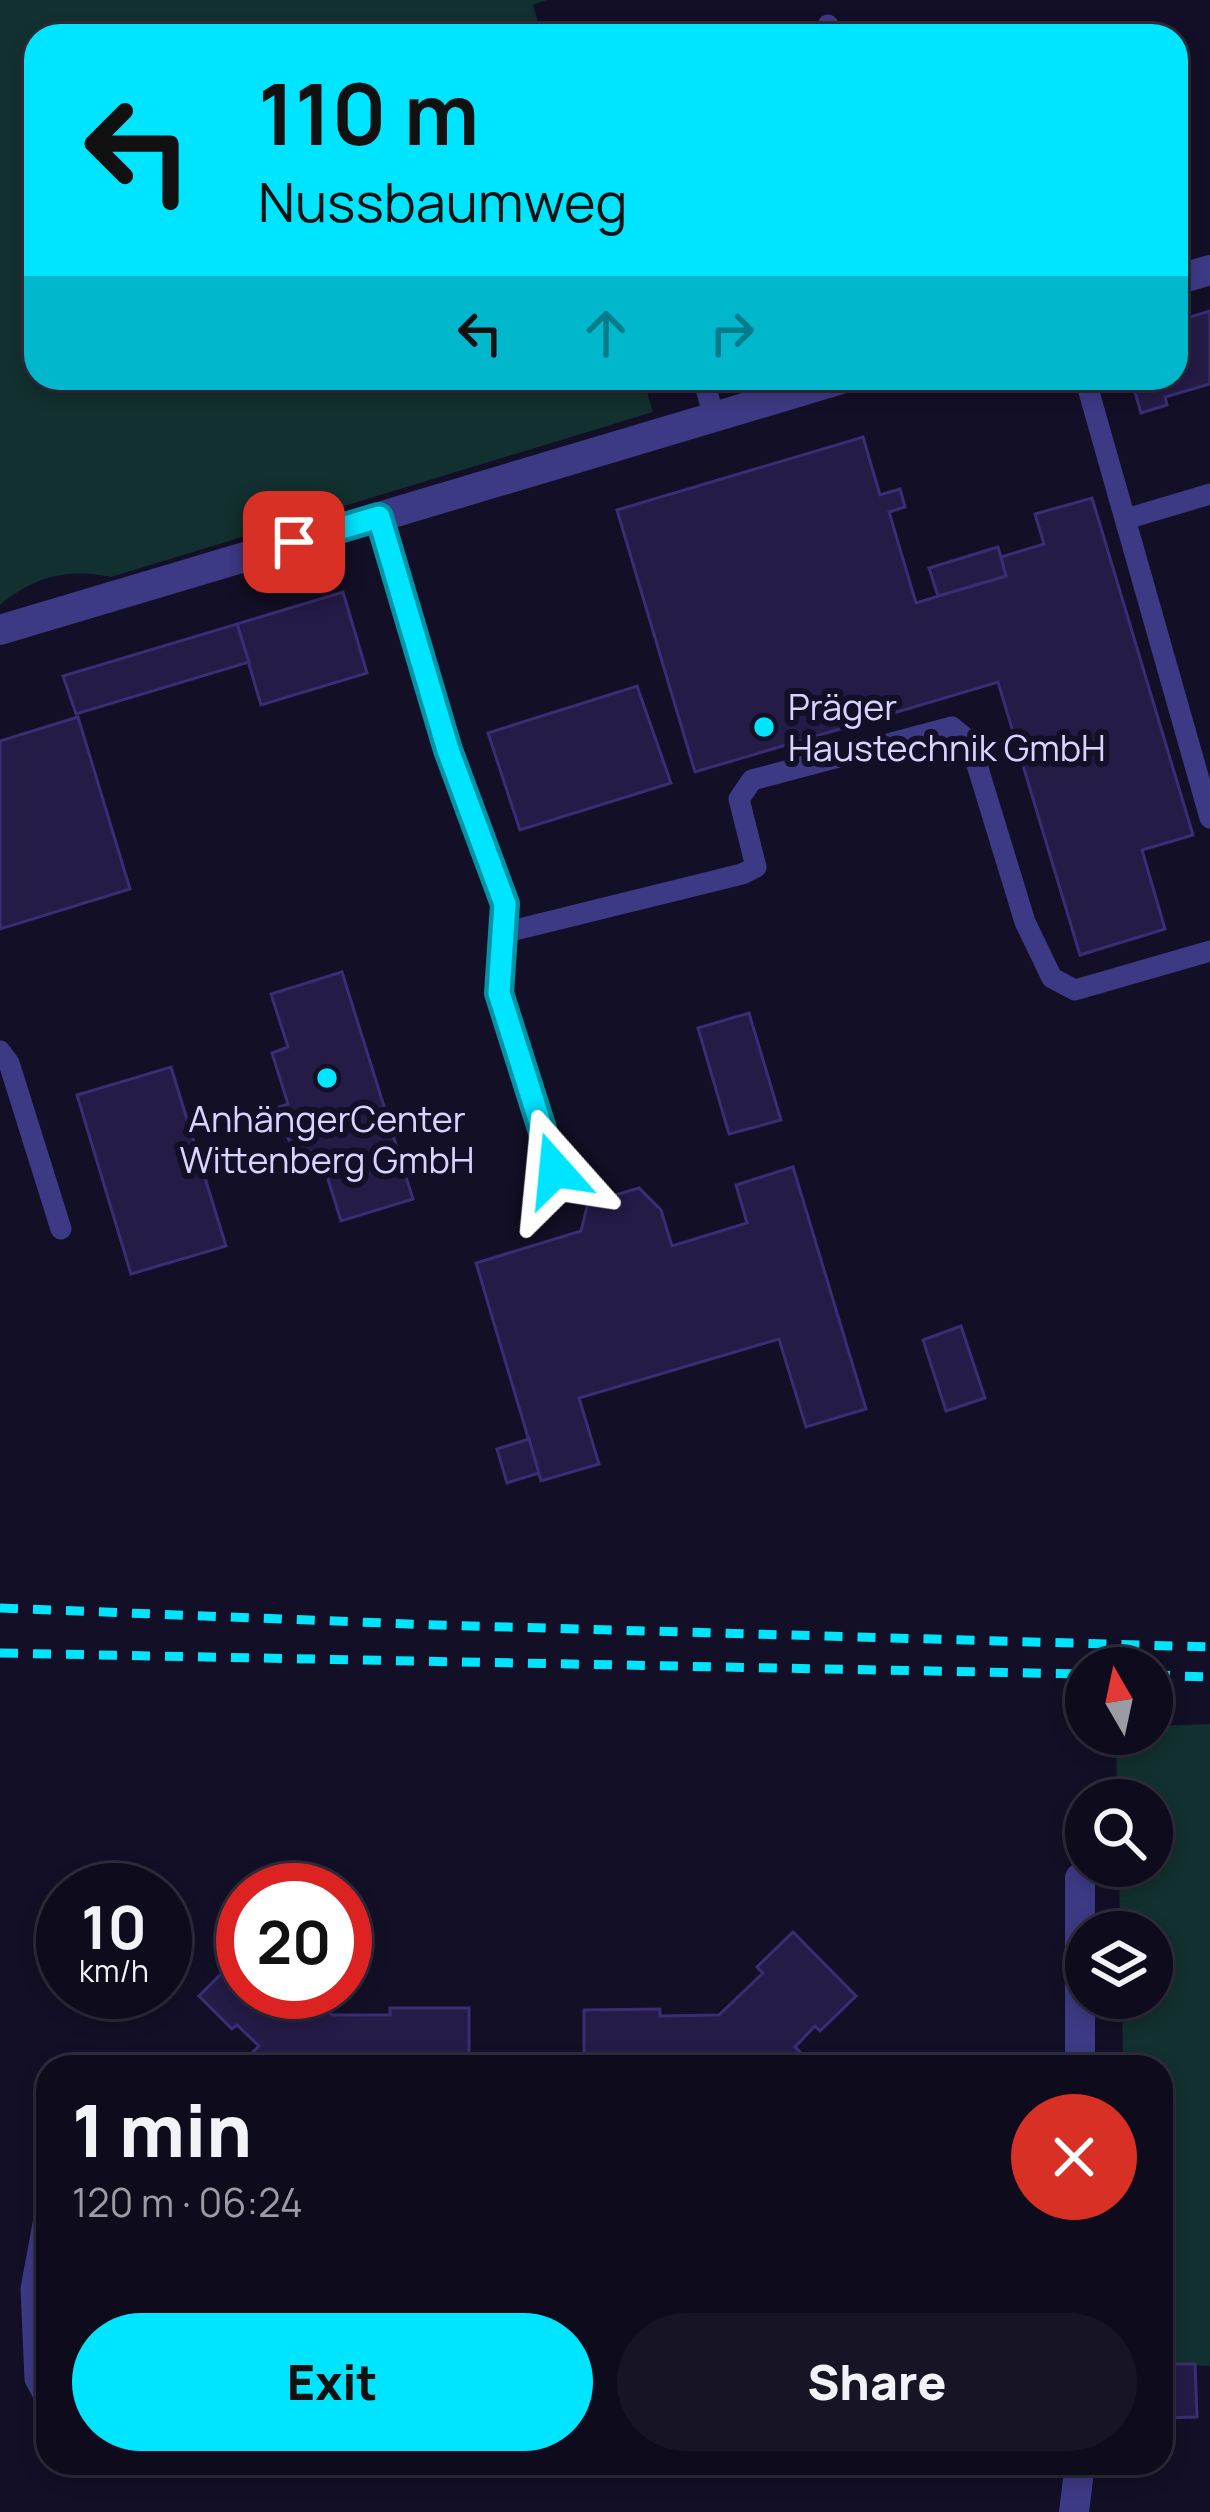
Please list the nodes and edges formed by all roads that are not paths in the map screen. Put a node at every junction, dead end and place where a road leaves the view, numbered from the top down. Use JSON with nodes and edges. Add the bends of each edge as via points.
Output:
{"nodes":[{"id":1,"x":706,"y":390,"type":"edge"},
{"id":2,"x":805,"y":390,"type":"edge"},
{"id":3,"x":1088,"y":390,"type":"edge"},
{"id":4,"x":714,"y":417,"type":"junction"},
{"id":5,"x":1210,"y":494,"type":"edge"},
{"id":6,"x":379,"y":517,"type":"junction"},
{"id":7,"x":1126,"y":519,"type":"junction"},
{"id":8,"x":0,"y":631,"type":"edge"},
{"id":9,"x":1210,"y":818,"type":"edge"},
{"id":10,"x":503,"y":933,"type":"junction"},
{"id":11,"x":1210,"y":951,"type":"edge"},
{"id":12,"x":0,"y":1051,"type":"edge"},
{"id":13,"x":555,"y":1170,"type":"dead end"},
{"id":14,"x":61,"y":1229,"type":"dead end"},
{"id":15,"x":1080,"y":1887,"type":"edge"},
{"id":16,"x":1080,"y":2055,"type":"edge"},
{"id":17,"x":36,"y":2266,"type":"edge"},
{"id":18,"x":36,"y":2383,"type":"edge"},
{"id":19,"x":1079,"y":2475,"type":"edge"},
{"id":20,"x":1074,"y":2512,"type":"edge"}],
"edges":[{"from":1,"to":4,"type":"lane"},
{"from":2,"to":4,"type":"street"},
{"from":3,"to":7,"type":"lane"},
{"from":4,"to":6,"type":"street"},
{"from":5,"to":7,"type":"lane"},
{"from":6,"to":8,"type":"street"},
{"from":6,"to":10,"type":"lane","via":[[448,750],[505,904]]},
{"from":7,"to":9,"type":"lane"},
{"from":10,"to":11,"type":"lane","via":[[742,874],[756,867],[739,799],[752,780],[952,727],[970,742],[1025,922],[1052,978],[1075,990]]},
{"from":10,"to":13,"type":"lane","via":[[499,993]]},
{"from":12,"to":14,"type":"lane"},
{"from":15,"to":16,"type":"street"},
{"from":17,"to":18,"type":"lane"},
{"from":19,"to":20,"type":"street"}]}
